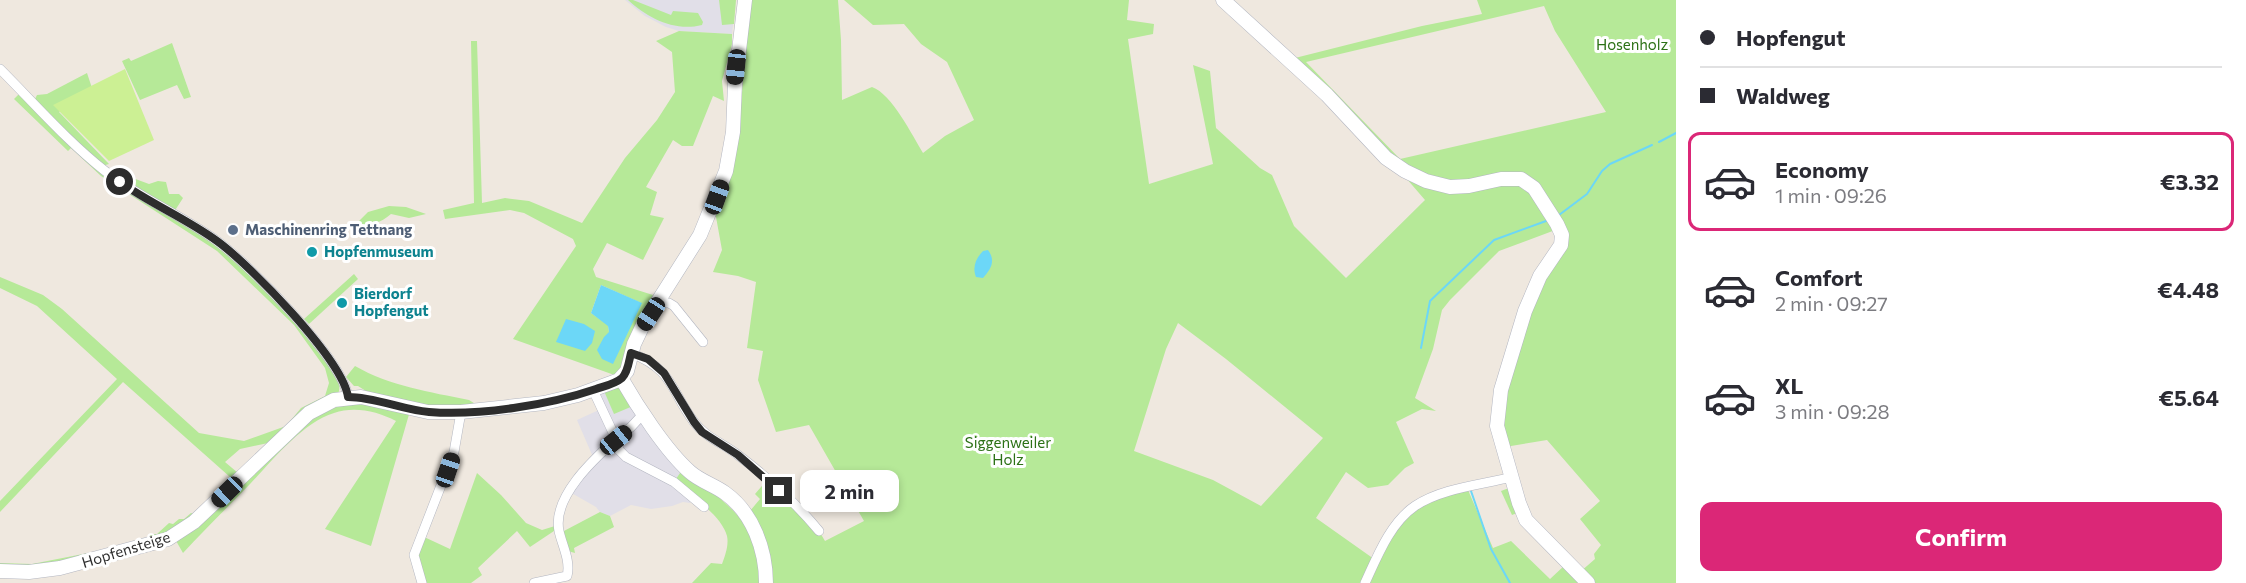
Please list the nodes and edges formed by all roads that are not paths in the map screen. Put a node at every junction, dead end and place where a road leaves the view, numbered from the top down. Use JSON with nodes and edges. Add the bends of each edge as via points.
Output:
{"nodes":[{"id":1,"x":744,"y":0,"type":"edge"},
{"id":2,"x":1223,"y":0,"type":"edge"},
{"id":3,"x":0,"y":69,"type":"edge"},
{"id":4,"x":658,"y":303,"type":"junction"},
{"id":5,"x":703,"y":342,"type":"dead end"},
{"id":6,"x":631,"y":353,"type":"junction"},
{"id":7,"x":621,"y":378,"type":"junction"},
{"id":8,"x":593,"y":390,"type":"junction"},
{"id":9,"x":348,"y":397,"type":"junction"},
{"id":10,"x":461,"y":412,"type":"junction"},
{"id":11,"x":644,"y":413,"type":"junction"},
{"id":12,"x":616,"y":440,"type":"junction"},
{"id":13,"x":1512,"y":477,"type":"junction"},
{"id":14,"x":704,"y":507,"type":"dead end"},
{"id":15,"x":819,"y":531,"type":"dead end"},
{"id":16,"x":0,"y":571,"type":"edge"},
{"id":17,"x":422,"y":583,"type":"edge"},
{"id":18,"x":534,"y":583,"type":"edge"},
{"id":19,"x":766,"y":583,"type":"edge"},
{"id":20,"x":1365,"y":583,"type":"edge"},
{"id":21,"x":1588,"y":583,"type":"edge"}],
"edges":[{"from":1,"to":4,"type":"street","via":[[726,171],[697,241]]},
{"from":2,"to":13,"type":"street","via":[[1327,95],[1386,158],[1405,171],[1425,182],[1450,187],[1521,179],[1534,188],[1557,224],[1561,245],[1530,297],[1499,399],[1498,432]]},
{"from":3,"to":9,"type":"street","via":[[108,173],[230,252],[317,342],[342,379]]},
{"from":4,"to":5,"type":"street","via":[[674,306]]},
{"from":4,"to":6,"type":"street"},
{"from":6,"to":7,"type":"street"},
{"from":6,"to":15,"type":"street","via":[[656,364],[699,428],[738,455]]},
{"from":7,"to":8,"type":"street","name":"Hopfensteige"},
{"from":7,"to":11,"type":"street"},
{"from":8,"to":10,"type":"street","name":"Hopfensteige","via":[[544,403]]},
{"from":8,"to":12,"type":"street"},
{"from":9,"to":10,"type":"street","name":"Hopfensteige","via":[[428,412]]},
{"from":9,"to":16,"type":"street","name":"Hopfensteige","via":[[309,413],[212,507],[168,540],[60,568]]},
{"from":10,"to":17,"type":"street","via":[[454,452],[414,555]]},
{"from":11,"to":12,"type":"street"},
{"from":11,"to":19,"type":"street","via":[[689,471],[724,492],[743,513],[759,541]]},
{"from":12,"to":14,"type":"street","via":[[626,457],[674,482]]},
{"from":12,"to":18,"type":"street","via":[[580,474],[560,513],[558,530],[566,554],[567,576]]},
{"from":13,"to":20,"type":"street","via":[[1448,493],[1415,506],[1393,530]]},
{"from":13,"to":21,"type":"street","via":[[1527,520]]}]}
